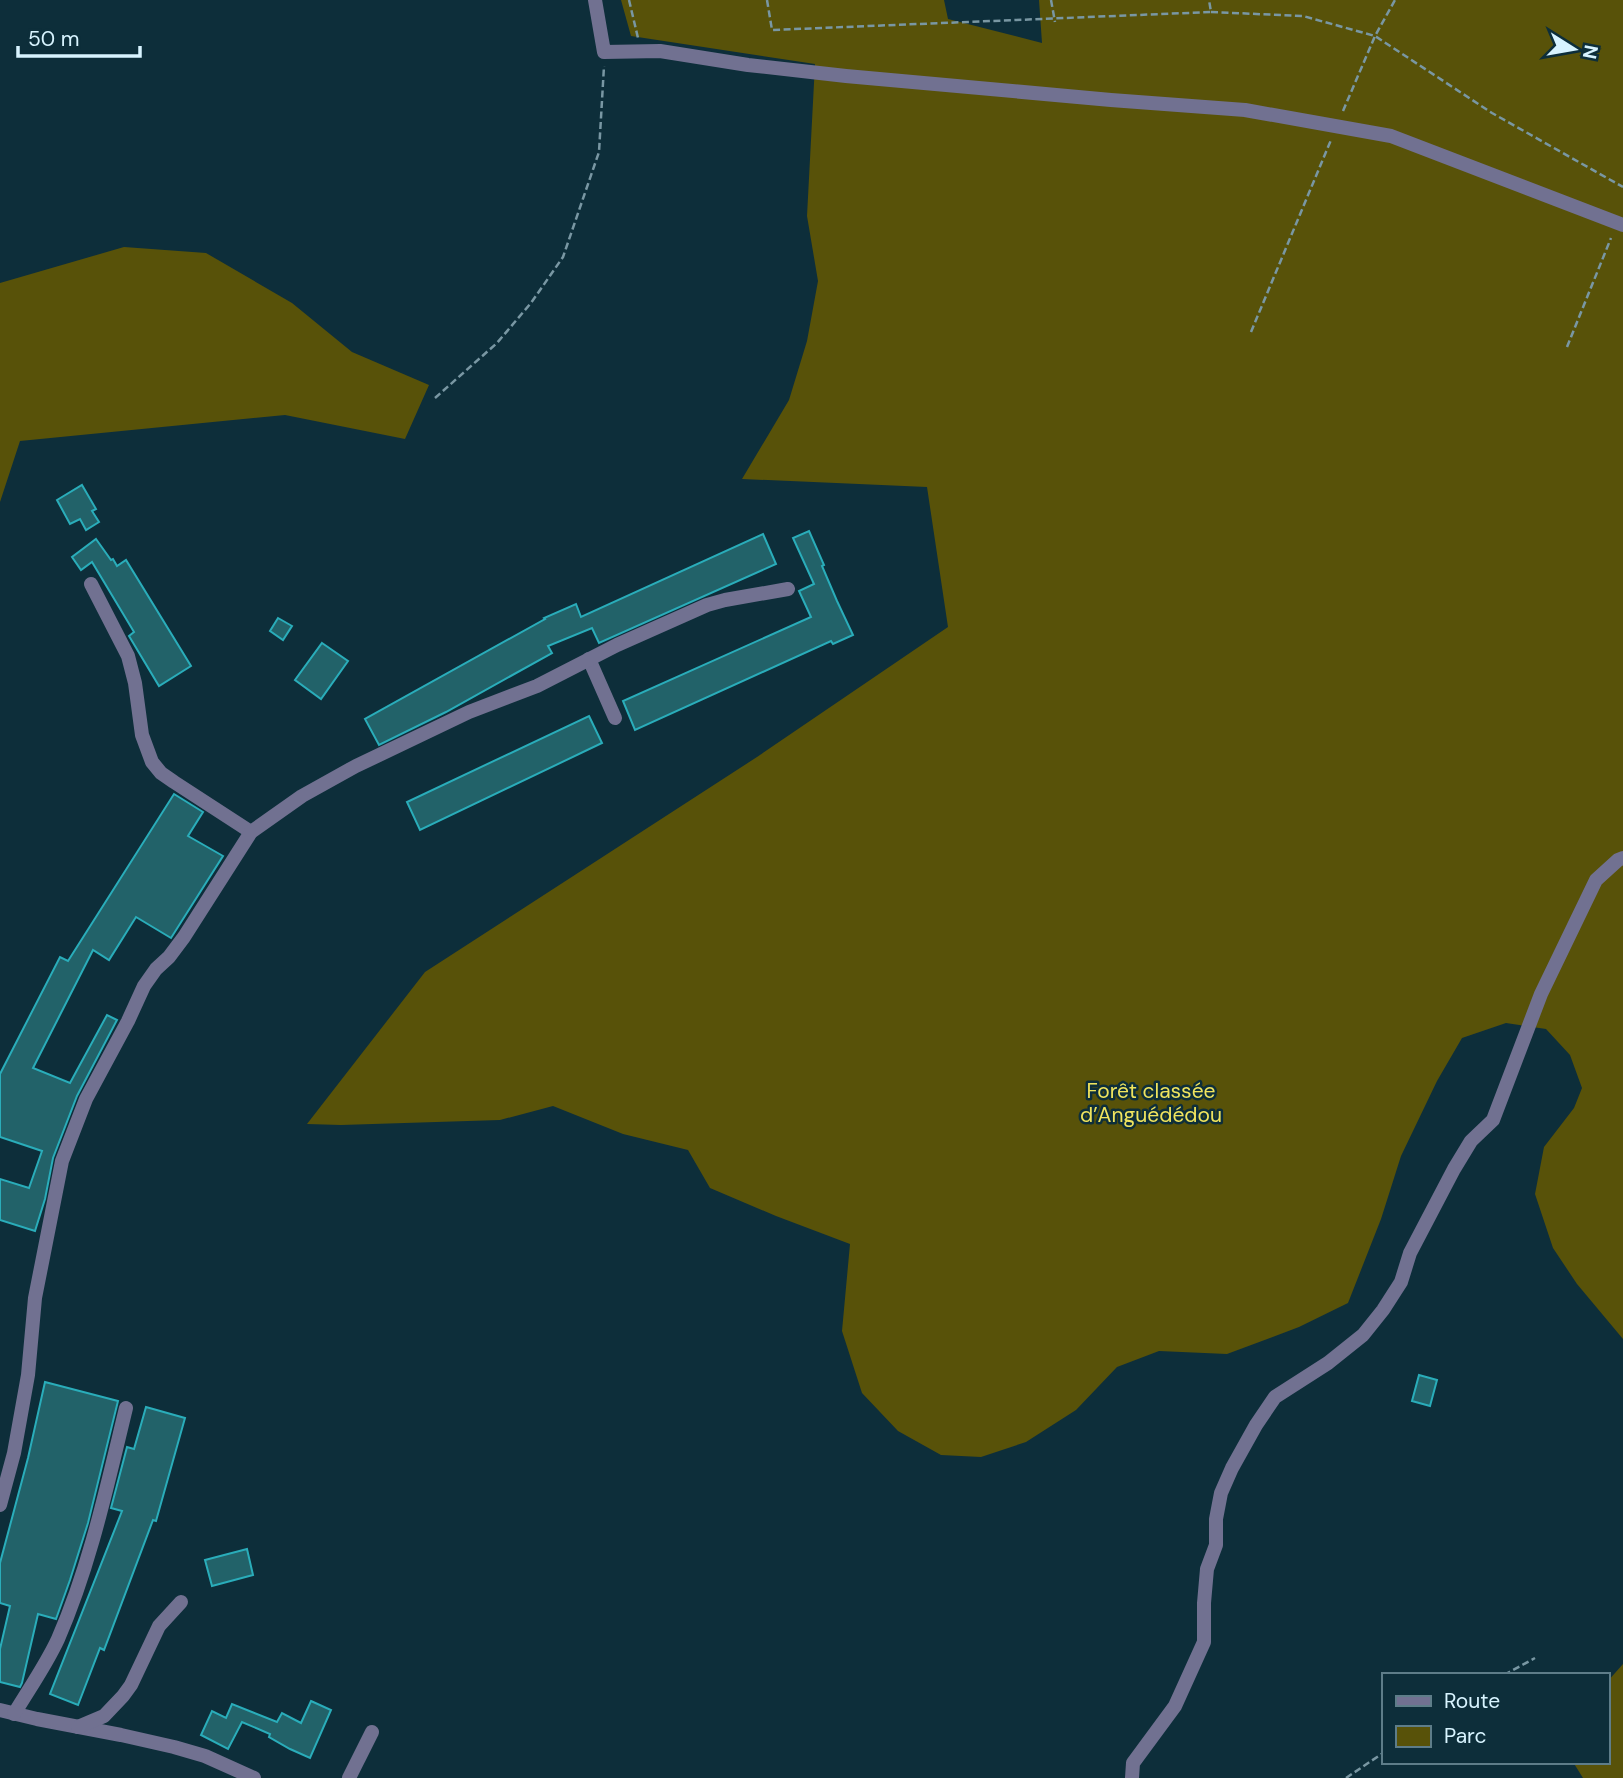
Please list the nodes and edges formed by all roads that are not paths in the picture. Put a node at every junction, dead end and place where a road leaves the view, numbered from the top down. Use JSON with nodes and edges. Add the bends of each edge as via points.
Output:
{"nodes":[{"id":1,"x":595,"y":0,"type":"edge"},
{"id":2,"x":1620,"y":224,"type":"edge"},
{"id":3,"x":91,"y":584,"type":"dead end"},
{"id":4,"x":788,"y":589,"type":"dead end"},
{"id":5,"x":589,"y":659,"type":"junction"},
{"id":6,"x":615,"y":718,"type":"dead end"},
{"id":7,"x":251,"y":832,"type":"junction"},
{"id":8,"x":1623,"y":858,"type":"edge"},
{"id":9,"x":126,"y":1408,"type":"dead end"},
{"id":10,"x":0,"y":1505,"type":"edge"},
{"id":11,"x":181,"y":1602,"type":"dead end"},
{"id":12,"x":7,"y":1712,"type":"edge"},
{"id":13,"x":77,"y":1728,"type":"junction"},
{"id":14,"x":372,"y":1732,"type":"dead end"},
{"id":15,"x":254,"y":1778,"type":"edge"},
{"id":16,"x":349,"y":1778,"type":"edge"},
{"id":17,"x":1132,"y":1778,"type":"edge"}],
"edges":[{"from":1,"to":2,"type":"street","via":[[604,52],[660,51],[846,76],[1245,110],[1391,136]]},
{"from":3,"to":7,"type":"street","via":[[128,656],[142,735],[152,762],[174,782]]},
{"from":4,"to":5,"type":"street","via":[[707,605]]},
{"from":5,"to":6,"type":"street"},
{"from":5,"to":7,"type":"street","via":[[537,687],[470,712],[356,766]]},
{"from":7,"to":10,"type":"street","via":[[184,937],[144,986],[86,1099],[62,1161],[35,1298],[14,1453]]},
{"from":8,"to":17,"type":"street","via":[[1596,880],[1542,994],[1493,1120],[1471,1141],[1454,1169],[1410,1253],[1401,1282],[1363,1335],[1275,1397],[1233,1468],[1221,1493],[1216,1545],[1207,1569],[1204,1642],[1175,1706],[1133,1763]]},
{"from":9,"to":12,"type":"street","via":[[106,1490],[57,1641]]},
{"from":11,"to":13,"type":"street","via":[[159,1626],[131,1685],[114,1707]]},
{"from":12,"to":13,"type":"street"},
{"from":13,"to":15,"type":"street","via":[[174,1747]]},
{"from":14,"to":16,"type":"street"}]}
